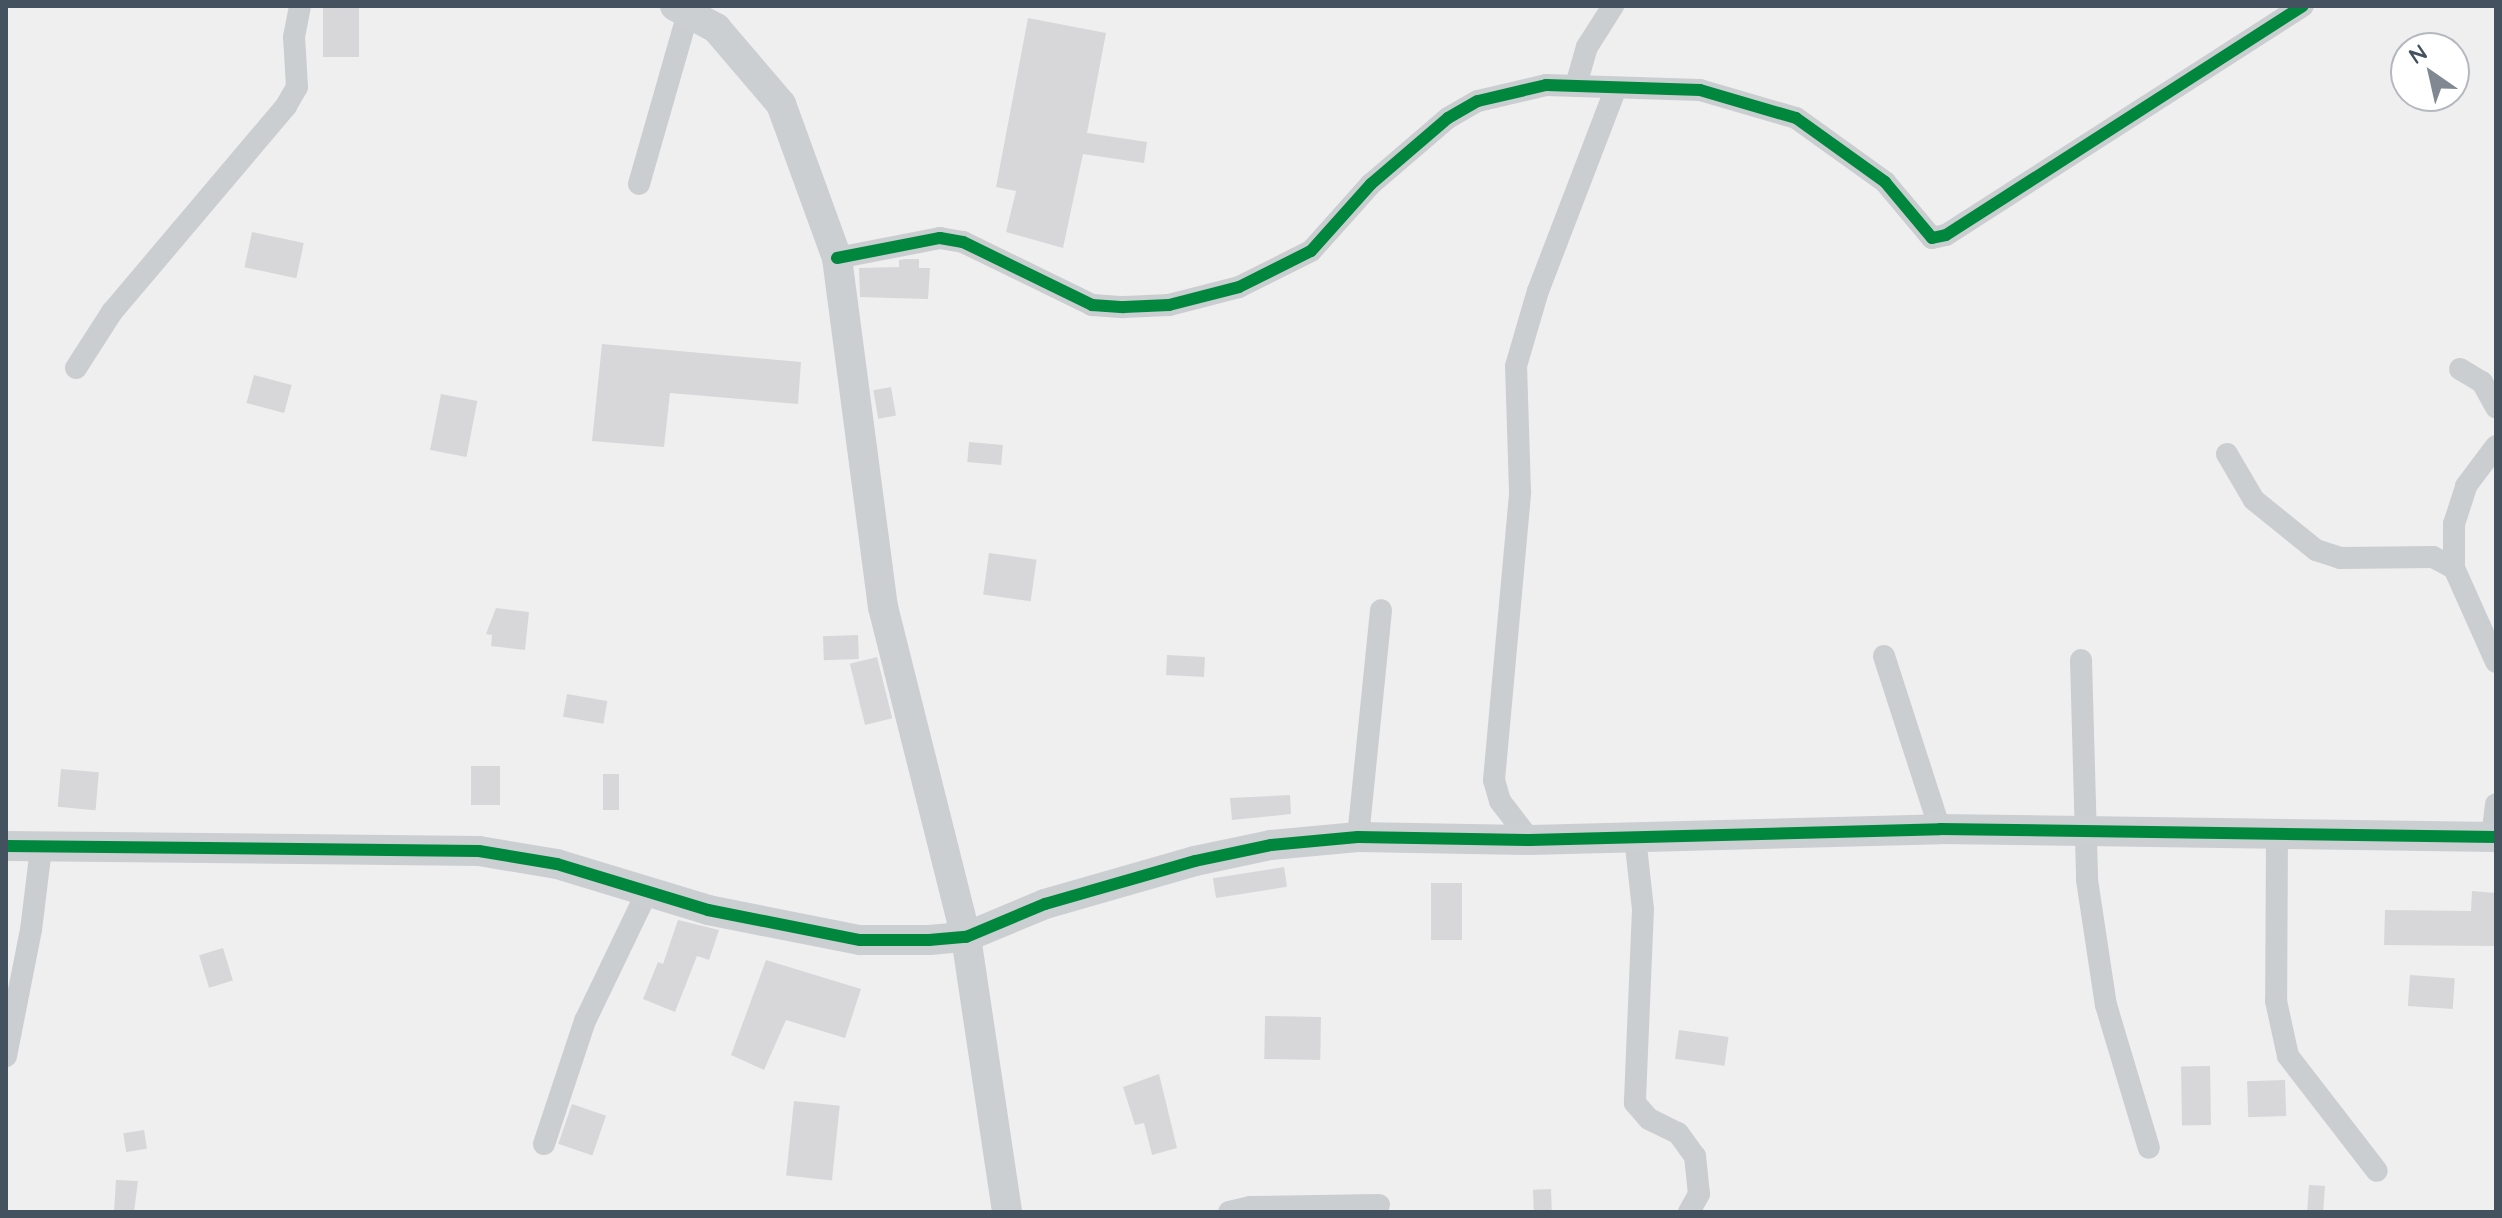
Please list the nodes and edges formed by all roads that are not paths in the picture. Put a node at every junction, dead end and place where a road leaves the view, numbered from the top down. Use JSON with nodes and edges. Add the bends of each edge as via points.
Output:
{"nodes":[{"id":1,"x":300,"y":6,"type":"edge"},
{"id":2,"x":1613,"y":6,"type":"edge"},
{"id":3,"x":2303,"y":6,"type":"edge"},
{"id":4,"x":682,"y":10,"type":"edge"},
{"id":5,"x":1576,"y":85,"type":"junction"},
{"id":6,"x":1615,"y":90,"type":"junction"},
{"id":7,"x":639,"y":184,"type":"dead end"},
{"id":8,"x":837,"y":258,"type":"junction"},
{"id":9,"x":76,"y":368,"type":"dead end"},
{"id":10,"x":2460,"y":369,"type":"dead end"},
{"id":11,"x":2496,"y":407,"type":"edge"},
{"id":12,"x":2496,"y":446,"type":"edge"},
{"id":13,"x":2227,"y":454,"type":"dead end"},
{"id":14,"x":2454,"y":568,"type":"junction"},
{"id":15,"x":1381,"y":610,"type":"dead end"},
{"id":16,"x":1884,"y":656,"type":"dead end"},
{"id":17,"x":2081,"y":660,"type":"dead end"},
{"id":18,"x":2496,"y":662,"type":"edge"},
{"id":19,"x":2496,"y":804,"type":"edge"},
{"id":20,"x":1940,"y":829,"type":"junction"},
{"id":21,"x":2083,"y":834,"type":"junction"},
{"id":22,"x":1358,"y":837,"type":"junction"},
{"id":23,"x":1635,"y":837,"type":"junction"},
{"id":24,"x":2277,"y":837,"type":"junction"},
{"id":25,"x":2494,"y":837,"type":"edge"},
{"id":26,"x":1530,"y":840,"type":"junction"},
{"id":27,"x":6,"y":846,"type":"edge"},
{"id":28,"x":41,"y":848,"type":"junction"},
{"id":29,"x":648,"y":890,"type":"junction"},
{"id":30,"x":966,"y":937,"type":"junction"},
{"id":31,"x":6,"y":1056,"type":"edge"},
{"id":32,"x":544,"y":1144,"type":"dead end"},
{"id":33,"x":2149,"y":1148,"type":"dead end"},
{"id":34,"x":2377,"y":1171,"type":"dead end"},
{"id":35,"x":1379,"y":1205,"type":"dead end"},
{"id":36,"x":1007,"y":1212,"type":"edge"},
{"id":37,"x":1229,"y":1212,"type":"edge"},
{"id":38,"x":1689,"y":1212,"type":"edge"}],
"edges":[{"from":1,"to":9,"type":"street","via":[[294,37],[297,87],[286,106],[112,312]]},
{"from":2,"to":5,"type":"street","via":[[1587,47]]},
{"from":3,"to":6,"type":"street","via":[[1946,235],[1932,238],[1885,182],[1796,118],[1700,90]]},
{"from":4,"to":7,"type":"street"},
{"from":4,"to":8,"type":"street","via":[[716,28],[781,104]]},
{"from":5,"to":6,"type":"street"},
{"from":5,"to":8,"type":"street","via":[[1531,87],[1478,101],[1410,147],[1337,217],[1311,251],[1239,287],[1169,305],[1092,305],[963,242],[940,238]]},
{"from":6,"to":26,"type":"street","via":[[1538,291],[1516,366],[1520,492],[1494,780],[1500,801]]},
{"from":8,"to":30,"type":"street","via":[[883,607]]},
{"from":10,"to":11,"type":"street","via":[[2482,382]]},
{"from":12,"to":14,"type":"street","via":[[2466,486],[2454,524]]},
{"from":13,"to":14,"type":"street","via":[[2254,500],[2316,550],[2340,558],[2433,557]]},
{"from":14,"to":18,"type":"street"},
{"from":15,"to":22,"type":"street"},
{"from":16,"to":20,"type":"street"},
{"from":17,"to":21,"type":"street"},
{"from":19,"to":25,"type":"street"},
{"from":20,"to":21,"type":"street"},
{"from":20,"to":23,"type":"street"},
{"from":21,"to":24,"type":"street"},
{"from":21,"to":33,"type":"street","via":[[2106,1005]]},
{"from":22,"to":26,"type":"street"},
{"from":22,"to":30,"type":"street","via":[[1271,845],[1195,861],[1045,904]]},
{"from":23,"to":26,"type":"street"},
{"from":23,"to":38,"type":"street","via":[[1643,909],[1635,1103],[1649,1119],[1678,1133],[1695,1156],[1699,1194]]},
{"from":24,"to":25,"type":"street"},
{"from":24,"to":34,"type":"street","via":[[2276,1001],[2288,1056]]},
{"from":27,"to":28,"type":"street"},
{"from":28,"to":29,"type":"street","via":[[368,846],[479,851],[557,864]]},
{"from":28,"to":31,"type":"street"},
{"from":29,"to":30,"type":"street","via":[[708,910],[860,940]]},
{"from":29,"to":32,"type":"street","via":[[585,1021]]},
{"from":30,"to":36,"type":"street"},
{"from":35,"to":37,"type":"street","via":[[1250,1207]]}]}
